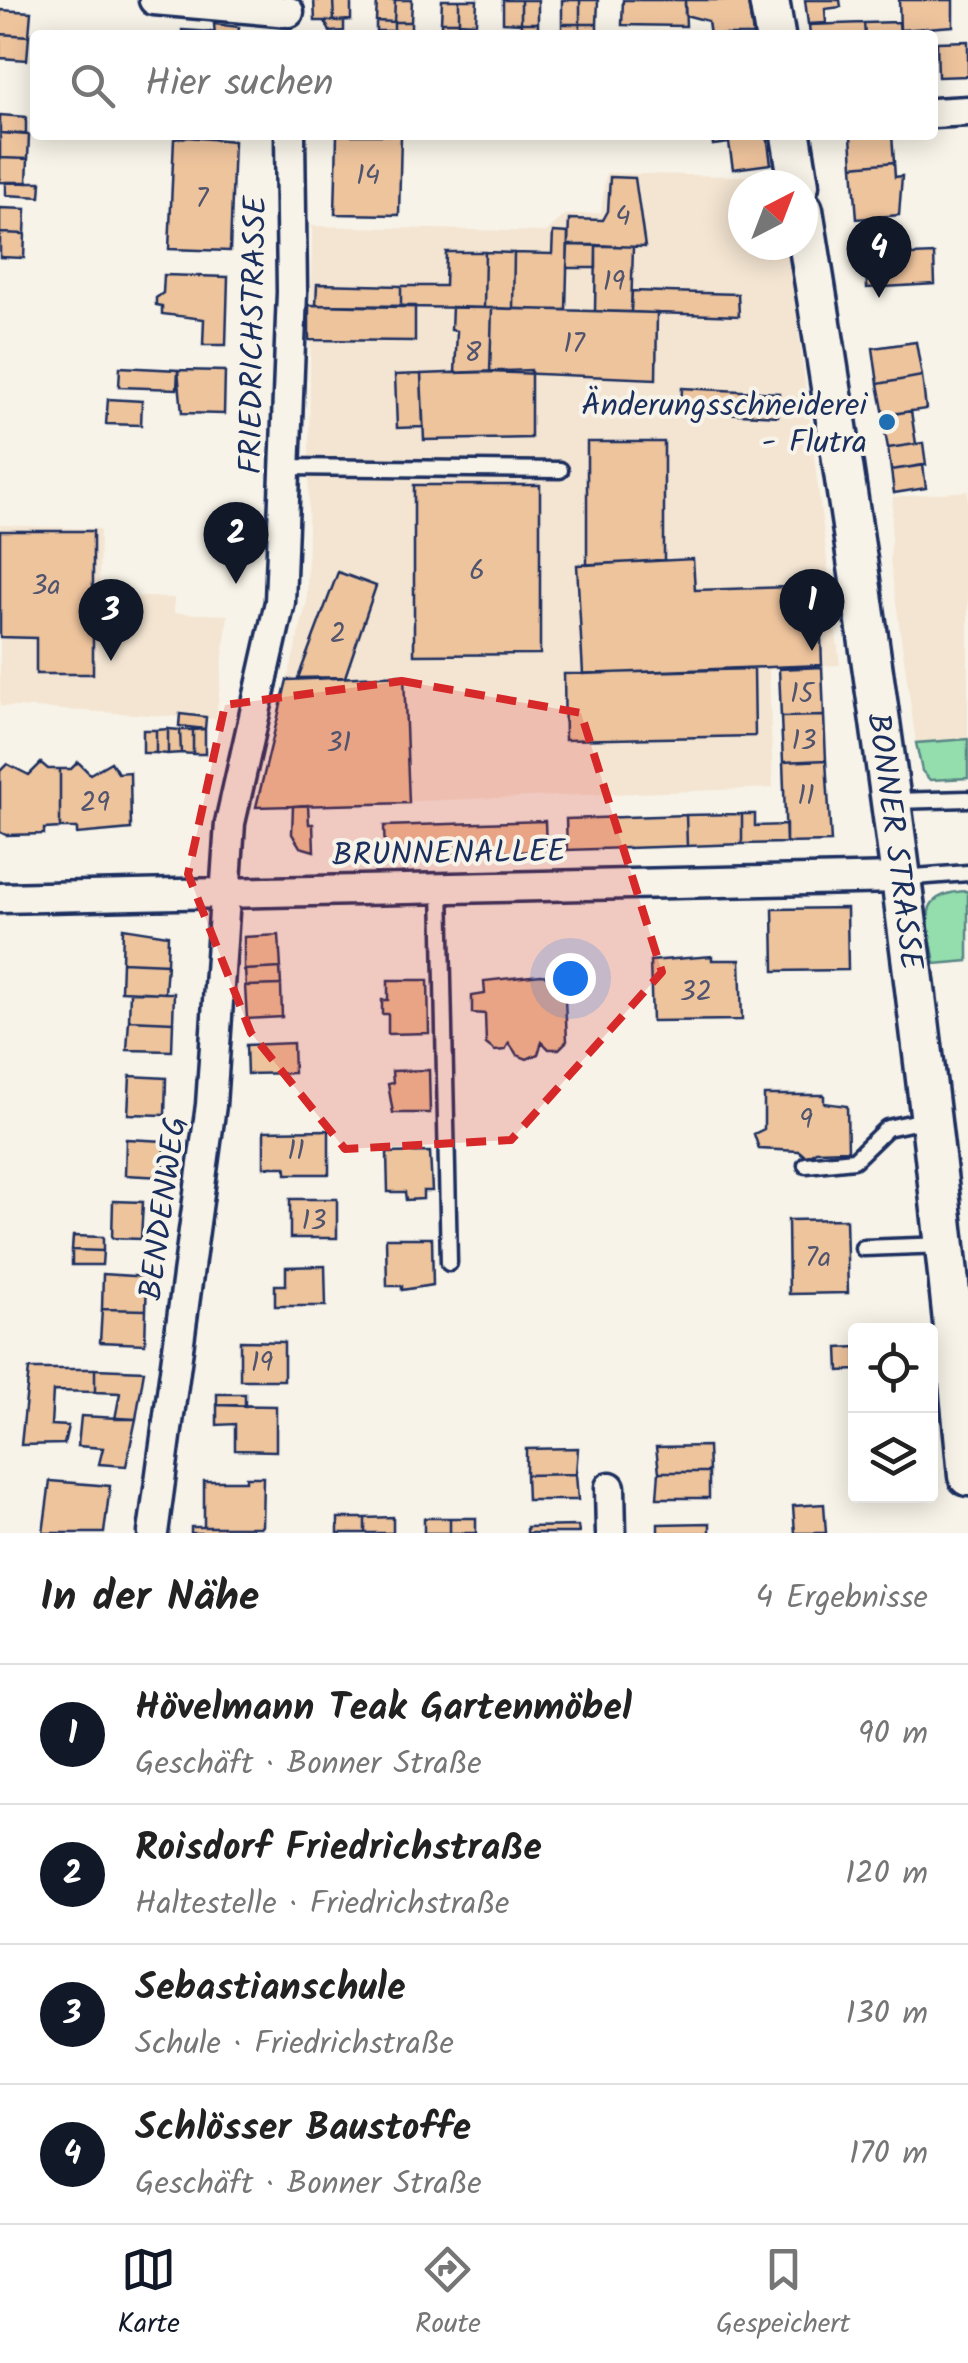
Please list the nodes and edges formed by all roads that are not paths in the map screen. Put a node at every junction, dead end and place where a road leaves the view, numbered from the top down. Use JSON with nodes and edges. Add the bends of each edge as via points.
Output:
{"nodes":[{"id":1,"x":154,"y":0,"type":"edge"},
{"id":2,"x":769,"y":0,"type":"edge"},
{"id":3,"x":289,"y":16,"type":"edge"},
{"id":4,"x":773,"y":30,"type":"edge"},
{"id":5,"x":968,"y":111,"type":"edge"},
{"id":6,"x":938,"y":113,"type":"edge"},
{"id":7,"x":290,"y":140,"type":"edge"},
{"id":8,"x":792,"y":140,"type":"edge"},
{"id":9,"x":797,"y":170,"type":"edge"},
{"id":10,"x":811,"y":260,"type":"edge"},
{"id":11,"x":284,"y":467,"type":"junction"},
{"id":12,"x":560,"y":470,"type":"dead end"},
{"id":13,"x":968,"y":799,"type":"edge"},
{"id":14,"x":889,"y":801,"type":"junction"},
{"id":15,"x":968,"y":873,"type":"edge"},
{"id":16,"x":900,"y":878,"type":"junction"},
{"id":17,"x":441,"y":887,"type":"junction"},
{"id":18,"x":226,"y":891,"type":"junction"},
{"id":19,"x":0,"y":898,"type":"edge"},
{"id":20,"x":930,"y":1118,"type":"junction"},
{"id":21,"x":806,"y":1165,"type":"dead end"},
{"id":22,"x":945,"y":1245,"type":"junction"},
{"id":23,"x":863,"y":1248,"type":"dead end"},
{"id":24,"x":449,"y":1263,"type":"dead end"},
{"id":25,"x":968,"y":1476,"type":"edge"},
{"id":26,"x":610,"y":1487,"type":"dead end"},
{"id":27,"x":153,"y":1533,"type":"edge"},
{"id":28,"x":611,"y":1533,"type":"edge"}],
"edges":[{"from":1,"to":3,"type":"street"},
{"from":2,"to":4,"type":"street"},
{"from":5,"to":6,"type":"street"},
{"from":7,"to":11,"type":"street","name":"FRIEDRICHSTRASSE"},
{"from":8,"to":9,"type":"street"},
{"from":10,"to":14,"type":"street","name":"BONNER STRASSE"},
{"from":11,"to":12,"type":"lane"},
{"from":11,"to":18,"type":"street","name":"FRIEDRICHSTRASSE","via":[[280,602],[230,824]]},
{"from":13,"to":14,"type":"lane"},
{"from":14,"to":16,"type":"street","name":"BONNER STRASSE"},
{"from":15,"to":16,"type":"lane"},
{"from":16,"to":17,"type":"street","name":"BRUNNENALLEE"},
{"from":16,"to":20,"type":"street","name":"BONNER STRASSE"},
{"from":17,"to":18,"type":"street","name":"BRUNNENALLEE"},
{"from":17,"to":24,"type":"lane"},
{"from":18,"to":19,"type":"street","name":"BRUNNENALLEE"},
{"from":18,"to":27,"type":"street","name":"BENDENWEG","via":[[211,1105]]},
{"from":20,"to":21,"type":"lane","via":[[887,1128],[854,1160]]},
{"from":20,"to":22,"type":"street","name":"BONNER STRASSE"},
{"from":22,"to":23,"type":"lane"},
{"from":22,"to":25,"type":"street","name":"BONNER STRASSE"},
{"from":26,"to":28,"type":"street"}]}
